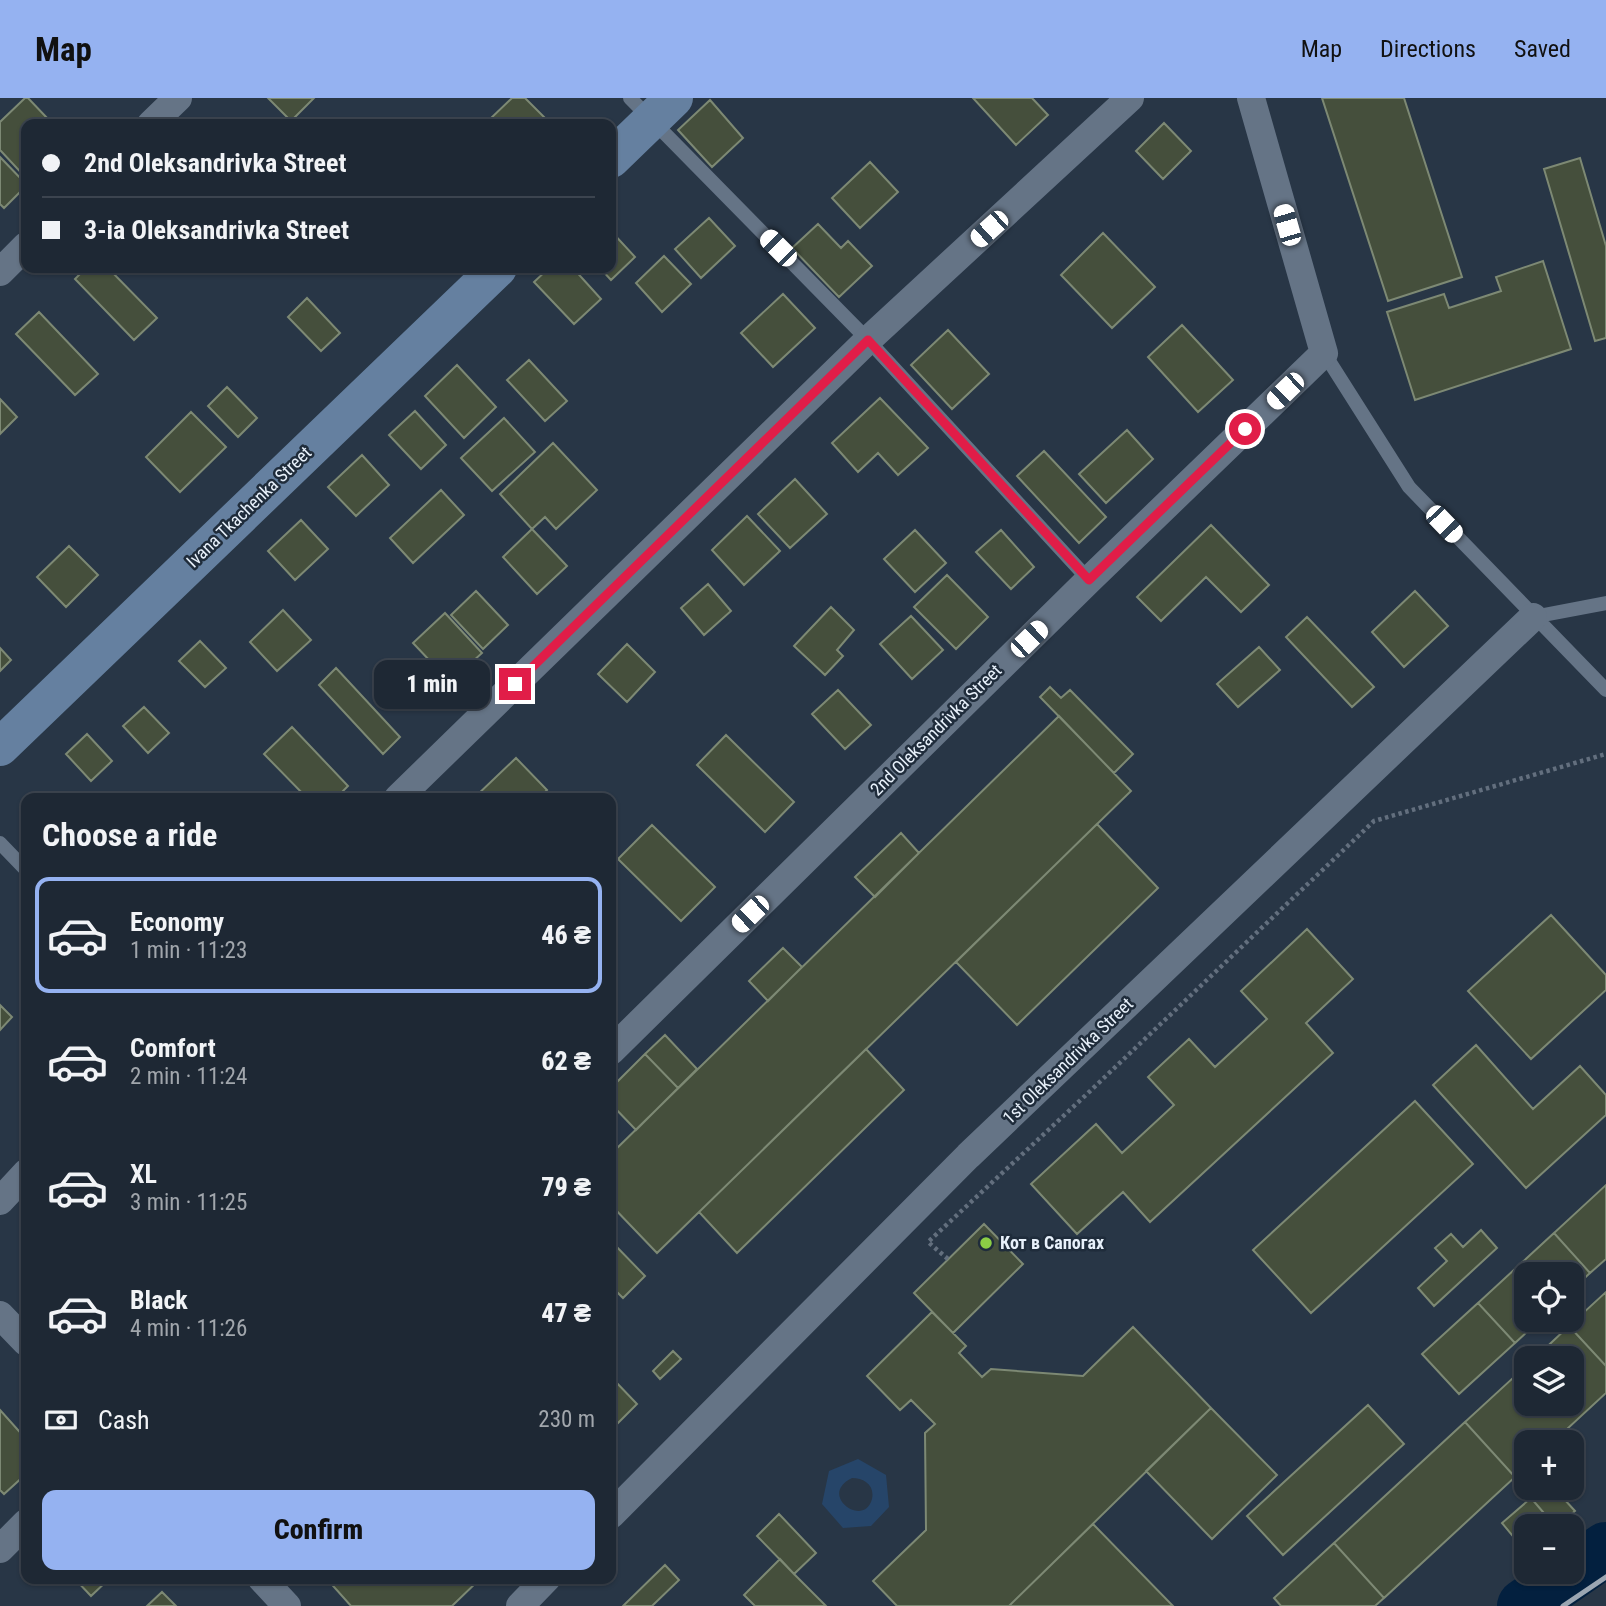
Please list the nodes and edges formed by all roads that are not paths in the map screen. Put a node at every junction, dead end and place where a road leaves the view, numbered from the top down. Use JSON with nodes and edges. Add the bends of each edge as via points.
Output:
{"nodes":[{"id":1,"x":178,"y":98,"type":"edge"},
{"id":2,"x":1130,"y":98,"type":"edge"},
{"id":3,"x":1251,"y":98,"type":"edge"},
{"id":4,"x":652,"y":105,"type":"edge"},
{"id":5,"x":156,"y":119,"type":"edge"},
{"id":6,"x":616,"y":152,"type":"edge"},
{"id":7,"x":21,"y":251,"type":"edge"},
{"id":8,"x":0,"y":272,"type":"edge"},
{"id":9,"x":493,"y":273,"type":"edge"},
{"id":10,"x":868,"y":340,"type":"junction"},
{"id":11,"x":1324,"y":353,"type":"junction"},
{"id":12,"x":1089,"y":580,"type":"junction"},
{"id":13,"x":1606,"y":603,"type":"edge"},
{"id":14,"x":1533,"y":617,"type":"junction"},
{"id":15,"x":1606,"y":690,"type":"edge"},
{"id":16,"x":0,"y":747,"type":"edge"},
{"id":17,"x":403,"y":793,"type":"edge"},
{"id":18,"x":0,"y":843,"type":"edge"},
{"id":19,"x":21,"y":865,"type":"edge"},
{"id":20,"x":616,"y":1046,"type":"edge"},
{"id":21,"x":21,"y":1178,"type":"edge"},
{"id":22,"x":0,"y":1201,"type":"edge"},
{"id":23,"x":0,"y":1315,"type":"edge"},
{"id":24,"x":21,"y":1337,"type":"edge"},
{"id":25,"x":616,"y":1510,"type":"edge"},
{"id":26,"x":21,"y":1528,"type":"edge"},
{"id":27,"x":0,"y":1549,"type":"edge"},
{"id":28,"x":267,"y":1584,"type":"edge"},
{"id":29,"x":541,"y":1584,"type":"edge"},
{"id":30,"x":287,"y":1606,"type":"edge"},
{"id":31,"x":520,"y":1606,"type":"edge"}],
"edges":[{"from":1,"to":5,"type":"street"},
{"from":2,"to":10,"type":"street"},
{"from":3,"to":11,"type":"street"},
{"from":4,"to":6,"type":"main road"},
{"from":4,"to":10,"type":"lane"},
{"from":7,"to":8,"type":"street"},
{"from":9,"to":16,"type":"main road","name":"Ivana Tkachenka Street"},
{"from":10,"to":12,"type":"lane"},
{"from":10,"to":17,"type":"street"},
{"from":11,"to":12,"type":"street","name":"2nd Oleksandrivka Street"},
{"from":11,"to":14,"type":"lane","via":[[1409,487]]},
{"from":12,"to":20,"type":"street","name":"2nd Oleksandrivka Street"},
{"from":13,"to":14,"type":"lane"},
{"from":14,"to":15,"type":"lane"},
{"from":14,"to":25,"type":"street","name":"1st Oleksandrivka Street","via":[[968,1156]]},
{"from":18,"to":19,"type":"lane"},
{"from":21,"to":22,"type":"street"},
{"from":23,"to":24,"type":"street"},
{"from":26,"to":27,"type":"street"},
{"from":28,"to":30,"type":"street"},
{"from":29,"to":31,"type":"street"}]}
